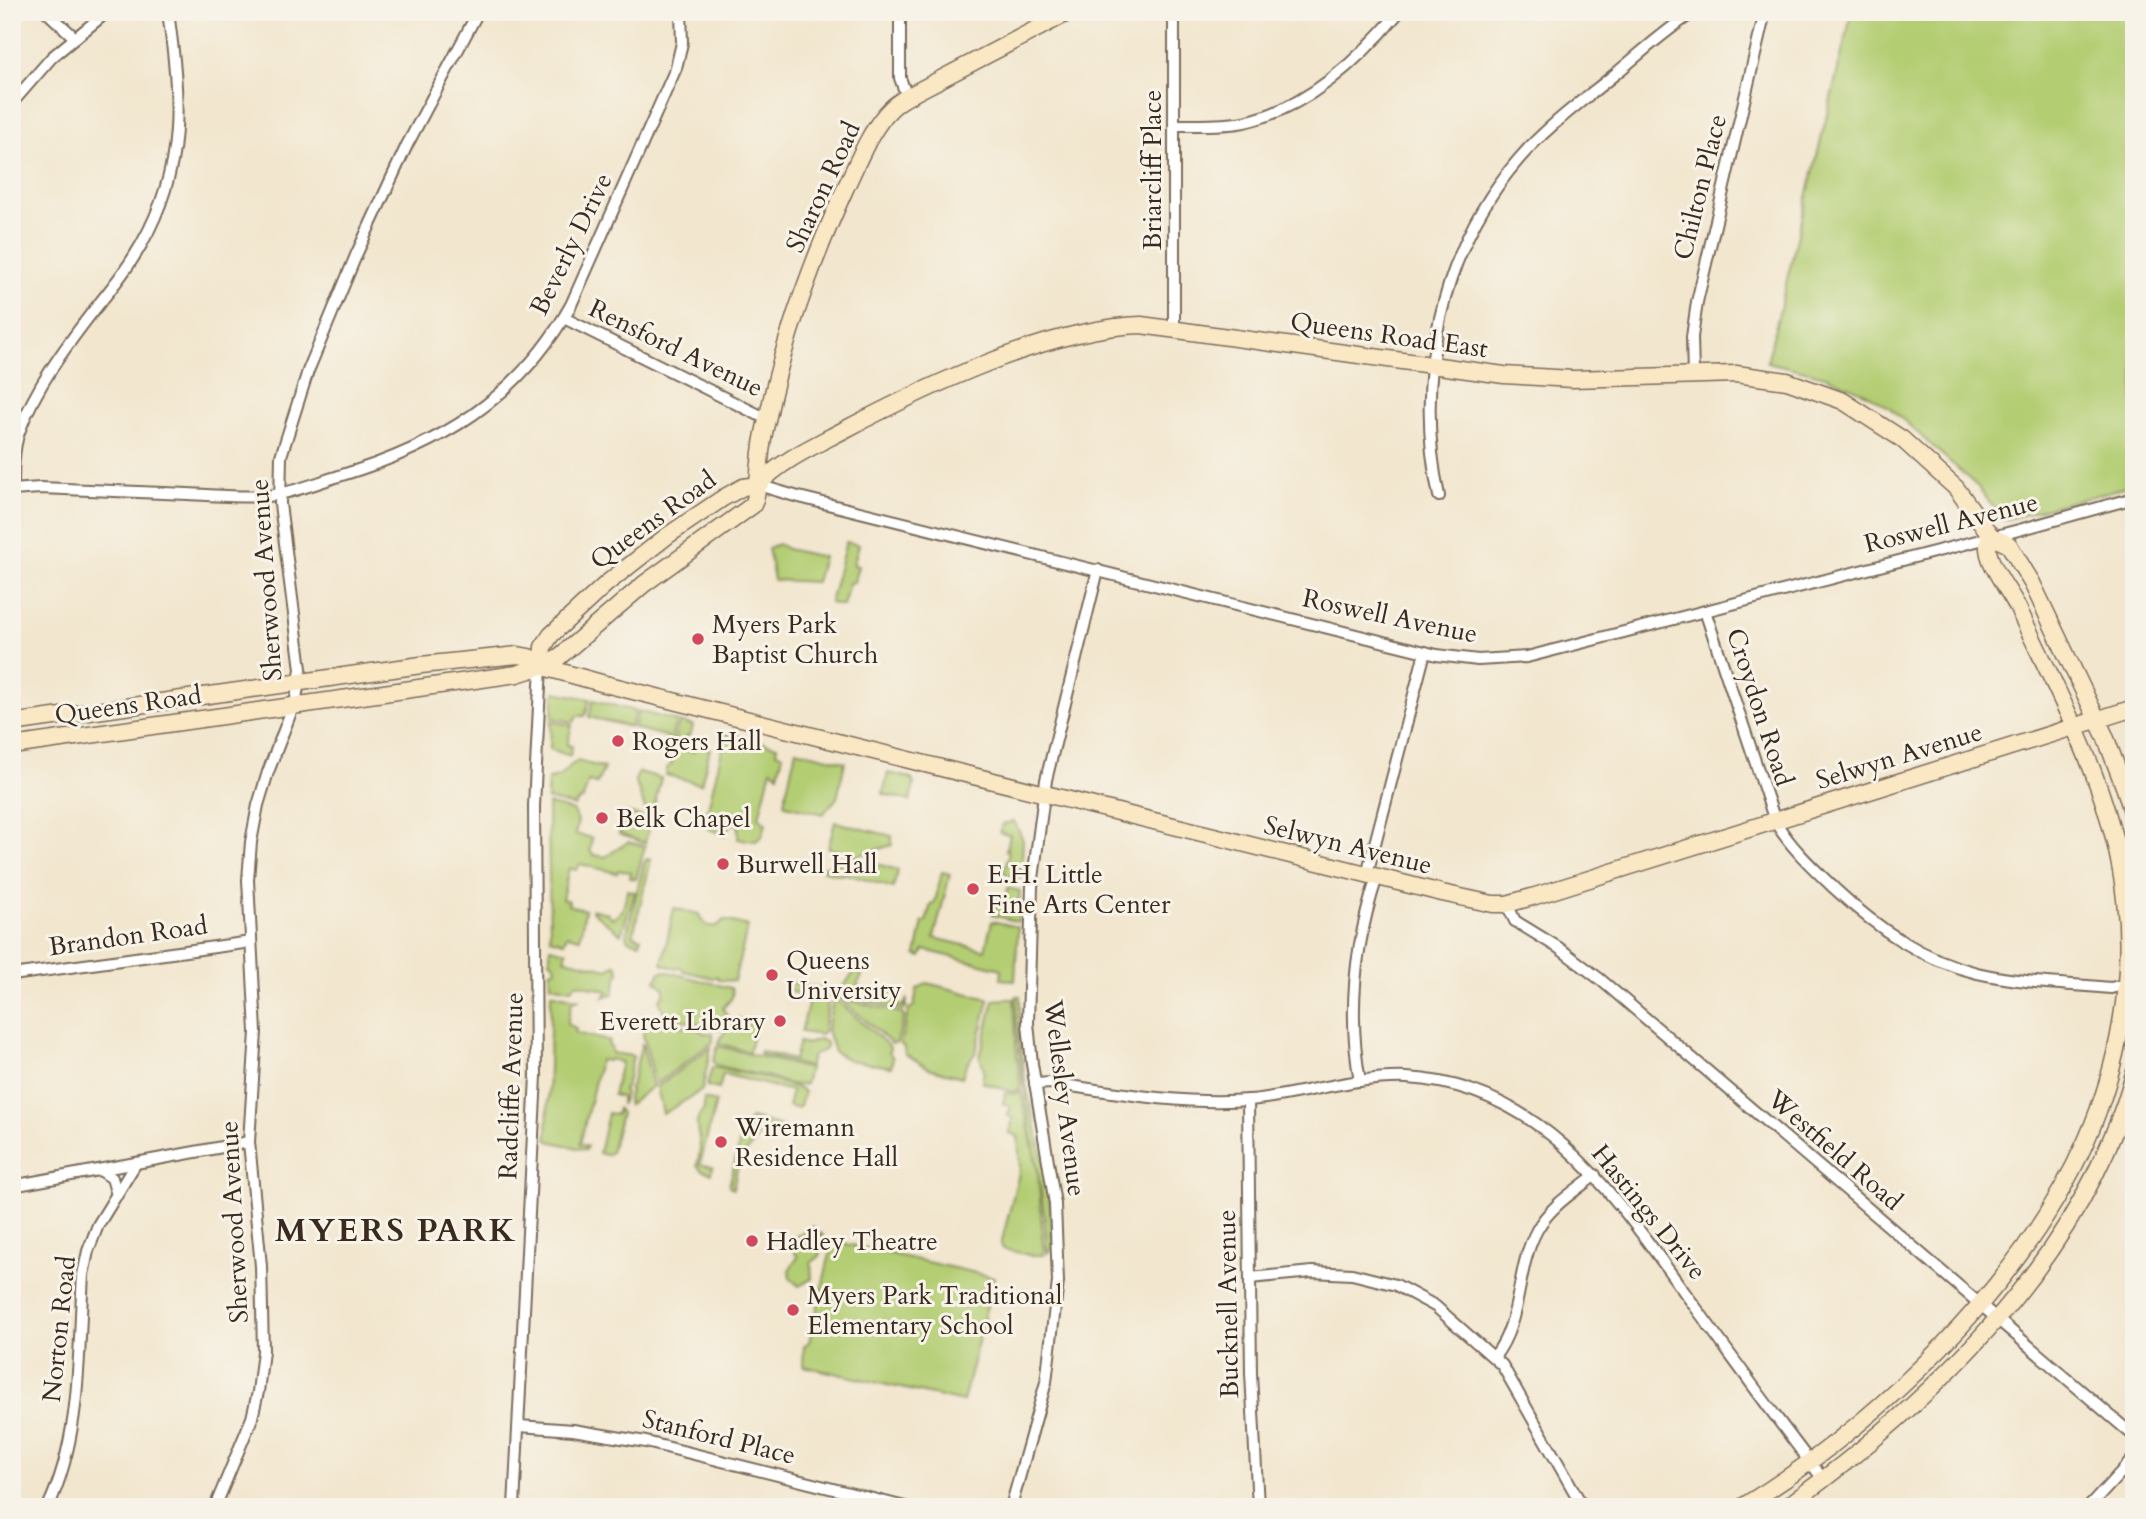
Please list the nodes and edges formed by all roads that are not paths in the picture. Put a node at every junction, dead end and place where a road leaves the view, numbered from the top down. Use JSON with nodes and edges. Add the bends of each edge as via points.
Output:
{"nodes":[{"id":1,"x":47,"y":12,"type":"edge"},
{"id":2,"x":107,"y":12,"type":"edge"},
{"id":3,"x":167,"y":12,"type":"edge"},
{"id":4,"x":478,"y":12,"type":"edge"},
{"id":5,"x":681,"y":12,"type":"edge"},
{"id":6,"x":900,"y":12,"type":"edge"},
{"id":7,"x":1069,"y":12,"type":"edge"},
{"id":8,"x":1174,"y":12,"type":"edge"},
{"id":9,"x":1399,"y":12,"type":"edge"},
{"id":10,"x":1693,"y":12,"type":"edge"},
{"id":11,"x":1765,"y":12,"type":"edge"},
{"id":12,"x":74,"y":37,"type":"junction"},
{"id":13,"x":907,"y":97,"type":"junction"},
{"id":14,"x":12,"y":103,"type":"edge"},
{"id":15,"x":1175,"y":125,"type":"junction"},
{"id":16,"x":564,"y":318,"type":"junction"},
{"id":17,"x":1174,"y":328,"type":"junction"},
{"id":18,"x":1434,"y":366,"type":"junction"},
{"id":19,"x":1693,"y":375,"type":"junction"},
{"id":20,"x":767,"y":419,"type":"junction"},
{"id":21,"x":758,"y":485,"type":"junction"},
{"id":22,"x":13,"y":490,"type":"edge"},
{"id":23,"x":279,"y":494,"type":"junction"},
{"id":24,"x":1438,"y":496,"type":"dead end"},
{"id":25,"x":2134,"y":498,"type":"edge"},
{"id":26,"x":1991,"y":537,"type":"junction"},
{"id":27,"x":1098,"y":570,"type":"junction"},
{"id":28,"x":1705,"y":611,"type":"junction"},
{"id":29,"x":564,"y":621,"type":"junction"},
{"id":30,"x":1425,"y":652,"type":"junction"},
{"id":31,"x":497,"y":656,"type":"junction"},
{"id":32,"x":541,"y":666,"type":"junction"},
{"id":33,"x":299,"y":682,"type":"junction"},
{"id":34,"x":293,"y":706,"type":"junction"},
{"id":35,"x":2134,"y":708,"type":"edge"},
{"id":36,"x":67,"y":715,"type":"junction"},
{"id":37,"x":2097,"y":720,"type":"junction"},
{"id":38,"x":12,"y":723,"type":"edge"},
{"id":39,"x":2075,"y":727,"type":"junction"},
{"id":40,"x":70,"y":738,"type":"junction"},
{"id":41,"x":12,"y":746,"type":"edge"},
{"id":42,"x":1043,"y":794,"type":"junction"},
{"id":43,"x":2134,"y":818,"type":"edge"},
{"id":44,"x":1775,"y":821,"type":"junction"},
{"id":45,"x":1372,"y":876,"type":"junction"},
{"id":46,"x":1507,"y":904,"type":"junction"},
{"id":47,"x":251,"y":942,"type":"junction"},
{"id":48,"x":12,"y":975,"type":"edge"},
{"id":49,"x":2130,"y":983,"type":"edge"},
{"id":50,"x":2134,"y":1073,"type":"edge"},
{"id":51,"x":1360,"y":1081,"type":"junction"},
{"id":52,"x":1035,"y":1084,"type":"junction"},
{"id":53,"x":1248,"y":1100,"type":"junction"},
{"id":54,"x":249,"y":1142,"type":"junction"},
{"id":55,"x":136,"y":1163,"type":"junction"},
{"id":56,"x":100,"y":1170,"type":"junction"},
{"id":57,"x":1595,"y":1175,"type":"junction"},
{"id":58,"x":12,"y":1186,"type":"edge"},
{"id":59,"x":117,"y":1195,"type":"junction"},
{"id":60,"x":1250,"y":1278,"type":"junction"},
{"id":61,"x":1979,"y":1304,"type":"junction"},
{"id":62,"x":1996,"y":1318,"type":"junction"},
{"id":63,"x":1494,"y":1357,"type":"junction"},
{"id":64,"x":519,"y":1426,"type":"junction"},
{"id":65,"x":2134,"y":1436,"type":"edge"},
{"id":66,"x":2134,"y":1458,"type":"edge"},
{"id":67,"x":1810,"y":1462,"type":"junction"},
{"id":68,"x":1824,"y":1480,"type":"junction"},
{"id":69,"x":48,"y":1507,"type":"edge"},
{"id":70,"x":215,"y":1507,"type":"edge"},
{"id":71,"x":514,"y":1507,"type":"edge"},
{"id":72,"x":905,"y":1507,"type":"edge"},
{"id":73,"x":1011,"y":1507,"type":"edge"},
{"id":74,"x":1258,"y":1507,"type":"edge"},
{"id":75,"x":1583,"y":1507,"type":"edge"},
{"id":76,"x":1742,"y":1507,"type":"edge"},
{"id":77,"x":1786,"y":1507,"type":"edge"},
{"id":78,"x":2089,"y":1507,"type":"edge"}],
"edges":[{"from":1,"to":12,"type":"street"},
{"from":2,"to":12,"type":"street"},
{"from":3,"to":22,"type":"street","via":[[178,118],[165,191],[129,265],[78,330],[31,406],[17,442]]},
{"from":4,"to":23,"type":"street","name":"Sherwood Avenue","via":[[407,145],[331,313],[287,434]]},
{"from":5,"to":16,"type":"street","name":"Beverly Drive","via":[[676,68]]},
{"from":6,"to":13,"type":"street","via":[[900,78]]},
{"from":7,"to":13,"type":"street","name":"Sharon Road"},
{"from":8,"to":15,"type":"street","name":"Briarcliff Place"},
{"from":9,"to":15,"type":"street","via":[[1340,71],[1285,108],[1236,123]]},
{"from":10,"to":18,"type":"street","via":[[1551,127],[1501,181],[1456,264]]},
{"from":11,"to":19,"type":"street","name":"Chilton Place","via":[[1697,302]]},
{"from":12,"to":14,"type":"street"},
{"from":13,"to":20,"type":"street","name":"Sharon Road","via":[[882,120],[828,226],[793,322]]},
{"from":15,"to":17,"type":"street","name":"Briarcliff Place"},
{"from":16,"to":20,"type":"street","name":"Rensford Avenue"},
{"from":16,"to":23,"type":"street","name":"Beverly Drive","via":[[517,378],[457,426],[394,458]]},
{"from":17,"to":18,"type":"street","name":"Queens Road East"},
{"from":17,"to":21,"type":"street","name":"Queens Road East","via":[[1141,325],[1101,330],[988,364],[836,435],[781,465]]},
{"from":18,"to":19,"type":"street","name":"Queens Road East","via":[[1573,379]]},
{"from":18,"to":24,"type":"street","via":[[1429,435]]},
{"from":19,"to":26,"type":"street","name":"Queens Road East","via":[[1776,378],[1851,405],[1902,439],[1949,480]]},
{"from":20,"to":21,"type":"street","name":"Sharon Road"},
{"from":21,"to":27,"type":"street","name":"Roswell Avenue"},
{"from":21,"to":29,"type":"street","name":"Queens Road","via":[[740,488],[702,512]]},
{"from":21,"to":32,"type":"street","name":"Queens Road","via":[[746,511],[654,576],[559,657]]},
{"from":22,"to":23,"type":"street","name":"Beverly Drive"},
{"from":23,"to":33,"type":"street","name":"Sherwood Avenue"},
{"from":25,"to":26,"type":"street","name":"Roswell Avenue"},
{"from":26,"to":28,"type":"street","name":"Roswell Avenue"},
{"from":26,"to":37,"type":"street","via":[[2009,545],[2024,568]]},
{"from":26,"to":39,"type":"street","via":[[1986,545],[1988,556]]},
{"from":27,"to":30,"type":"street","name":"Roswell Avenue"},
{"from":27,"to":42,"type":"street","name":"Wellesley Avenue"},
{"from":28,"to":30,"type":"street","name":"Roswell Avenue","via":[[1518,658],[1466,660]]},
{"from":28,"to":44,"type":"street","name":"Croydon Road"},
{"from":29,"to":31,"type":"street","via":[[527,645]]},
{"from":29,"to":32,"type":"street","name":"Queens Road","via":[[543,647]]},
{"from":30,"to":45,"type":"street"},
{"from":31,"to":32,"type":"street","name":"Queens Road","via":[[527,656]]},
{"from":31,"to":33,"type":"street","name":"Queens Road"},
{"from":32,"to":34,"type":"street","name":"Queens Road","via":[[517,674]]},
{"from":32,"to":42,"type":"street","name":"Selwyn Avenue"},
{"from":32,"to":64,"type":"street","name":"Radcliffe Avenue","via":[[534,806],[537,1065]]},
{"from":33,"to":34,"type":"street","name":"Sherwood Avenue"},
{"from":33,"to":36,"type":"street","name":"Queens Road"},
{"from":34,"to":40,"type":"street","name":"Queens Road"},
{"from":34,"to":47,"type":"street","name":"Sherwood Avenue","via":[[255,818],[248,880]]},
{"from":35,"to":37,"type":"street","name":"Selwyn Avenue"},
{"from":36,"to":38,"type":"street","name":"Queens Road"},
{"from":36,"to":40,"type":"street"},
{"from":37,"to":39,"type":"street","name":"Selwyn Avenue"},
{"from":37,"to":43,"type":"street"},
{"from":39,"to":44,"type":"street","name":"Selwyn Avenue"},
{"from":39,"to":49,"type":"street","via":[[2104,799],[2121,869]]},
{"from":40,"to":41,"type":"street","name":"Queens Road"},
{"from":42,"to":45,"type":"street","name":"Selwyn Avenue"},
{"from":42,"to":52,"type":"street","name":"Wellesley Avenue","via":[[1032,886],[1028,995]]},
{"from":44,"to":46,"type":"street","name":"Selwyn Avenue"},
{"from":44,"to":49,"type":"street","name":"Croydon Road","via":[[1812,867],[1858,910],[1930,957],[2001,977],[2111,988]]},
{"from":45,"to":46,"type":"street","name":"Selwyn Avenue"},
{"from":45,"to":51,"type":"street","via":[[1354,973],[1353,1023]]},
{"from":46,"to":61,"type":"street","name":"Westfield Road","via":[[1515,921],[1597,976]]},
{"from":47,"to":48,"type":"street","name":"Brandon Road"},
{"from":47,"to":54,"type":"street","name":"Sherwood Avenue","via":[[256,1032]]},
{"from":49,"to":61,"type":"street","via":[[2106,1088],[2083,1147],[2042,1220]]},
{"from":50,"to":62,"type":"street","via":[[2090,1186],[2051,1247]]},
{"from":51,"to":53,"type":"street","name":"Hastings Drive"},
{"from":51,"to":57,"type":"street","name":"Hastings Drive","via":[[1424,1080],[1487,1096],[1545,1130]]},
{"from":52,"to":53,"type":"street","name":"Hastings Drive","via":[[1176,1100]]},
{"from":52,"to":73,"type":"street","name":"Wellesley Avenue","via":[[1056,1215],[1057,1295],[1046,1382]]},
{"from":53,"to":60,"type":"street","name":"Bucknell Avenue"},
{"from":54,"to":55,"type":"street"},
{"from":54,"to":70,"type":"street","name":"Sherwood Avenue","via":[[262,1283],[263,1351],[252,1418]]},
{"from":55,"to":56,"type":"street"},
{"from":55,"to":59,"type":"street","name":"Norton Road"},
{"from":56,"to":58,"type":"street"},
{"from":56,"to":59,"type":"street","via":[[112,1178]]},
{"from":57,"to":63,"type":"street","via":[[1558,1204],[1536,1231],[1509,1331]]},
{"from":57,"to":67,"type":"street","name":"Hastings Drive"},
{"from":59,"to":69,"type":"street","name":"Norton Road","via":[[86,1260],[72,1431]]},
{"from":60,"to":63,"type":"street","via":[[1328,1272],[1389,1282],[1442,1311]]},
{"from":60,"to":74,"type":"street","name":"Bucknell Avenue"},
{"from":61,"to":62,"type":"street","name":"Westfield Road"},
{"from":61,"to":67,"type":"street","via":[[1893,1393]]},
{"from":62,"to":65,"type":"street","name":"Westfield Road"},
{"from":62,"to":68,"type":"street","via":[[1919,1401]]},
{"from":63,"to":75,"type":"street","via":[[1506,1370]]},
{"from":64,"to":71,"type":"street","name":"Radcliffe Avenue"},
{"from":64,"to":72,"type":"street","name":"Stanford Place","via":[[623,1438]]},
{"from":66,"to":78,"type":"street"},
{"from":67,"to":68,"type":"street","name":"Hastings Drive"},
{"from":67,"to":76,"type":"street"},
{"from":68,"to":77,"type":"street"}]}
